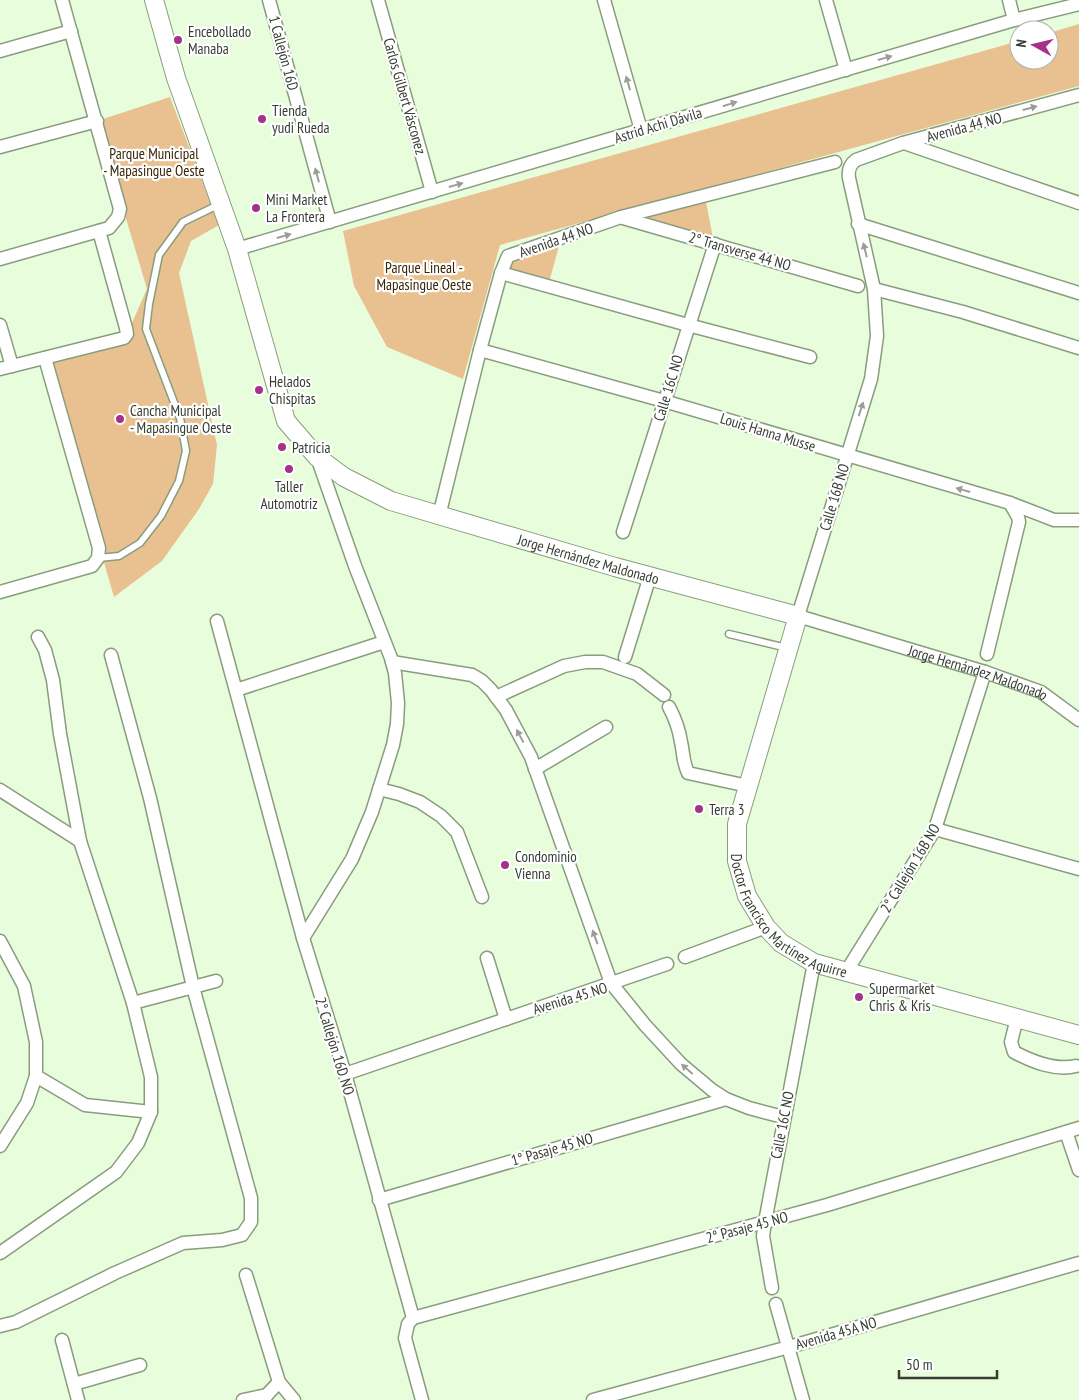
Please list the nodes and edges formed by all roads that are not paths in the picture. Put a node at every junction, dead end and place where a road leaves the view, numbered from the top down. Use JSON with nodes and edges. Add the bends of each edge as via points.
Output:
{"nodes":[{"id":1,"x":62,"y":0,"type":"edge"},
{"id":2,"x":154,"y":0,"type":"edge"},
{"id":3,"x":270,"y":0,"type":"edge"},
{"id":4,"x":378,"y":0,"type":"edge"},
{"id":5,"x":604,"y":0,"type":"edge"},
{"id":6,"x":826,"y":0,"type":"edge"},
{"id":7,"x":1009,"y":0,"type":"edge"},
{"id":8,"x":1079,"y":4,"type":"edge"},
{"id":9,"x":1014,"y":20,"type":"joint"},
{"id":10,"x":1009,"y":21,"type":"edge"},
{"id":11,"x":71,"y":31,"type":"junction"},
{"id":12,"x":0,"y":51,"type":"edge"},
{"id":13,"x":846,"y":70,"type":"junction"},
{"id":14,"x":1079,"y":95,"type":"edge"},
{"id":15,"x":97,"y":121,"type":"junction"},
{"id":16,"x":641,"y":130,"type":"junction"},
{"id":17,"x":903,"y":143,"type":"junction"},
{"id":18,"x":0,"y":147,"type":"edge"},
{"id":19,"x":834,"y":162,"type":"dead end"},
{"id":20,"x":851,"y":165,"type":"joint"},
{"id":21,"x":432,"y":192,"type":"junction"},
{"id":22,"x":1079,"y":203,"type":"edge"},
{"id":23,"x":221,"y":204,"type":"junction"},
{"id":24,"x":621,"y":217,"type":"junction"},
{"id":25,"x":330,"y":222,"type":"junction"},
{"id":26,"x":858,"y":224,"type":"junction"},
{"id":27,"x":99,"y":232,"type":"junction"},
{"id":28,"x":715,"y":244,"type":"junction"},
{"id":29,"x":237,"y":249,"type":"junction"},
{"id":30,"x":0,"y":259,"type":"edge"},
{"id":31,"x":501,"y":273,"type":"junction"},
{"id":32,"x":858,"y":286,"type":"dead end"},
{"id":33,"x":874,"y":289,"type":"junction"},
{"id":34,"x":1079,"y":293,"type":"edge"},
{"id":35,"x":0,"y":325,"type":"edge"},
{"id":36,"x":688,"y":325,"type":"junction"},
{"id":37,"x":1079,"y":348,"type":"edge"},
{"id":38,"x":480,"y":350,"type":"junction"},
{"id":39,"x":810,"y":357,"type":"dead end"},
{"id":40,"x":44,"y":358,"type":"junction"},
{"id":41,"x":6,"y":367,"type":"edge"},
{"id":42,"x":664,"y":401,"type":"junction"},
{"id":43,"x":846,"y":456,"type":"junction"},
{"id":44,"x":317,"y":457,"type":"junction"},
{"id":45,"x":1010,"y":503,"type":"junction"},
{"id":46,"x":439,"y":516,"type":"junction"},
{"id":47,"x":1079,"y":520,"type":"edge"},
{"id":48,"x":623,"y":532,"type":"dead end"},
{"id":49,"x":98,"y":558,"type":"junction"},
{"id":50,"x":650,"y":576,"type":"junction"},
{"id":51,"x":0,"y":591,"type":"edge"},
{"id":52,"x":798,"y":616,"type":"junction"},
{"id":53,"x":217,"y":621,"type":"dead end"},
{"id":54,"x":729,"y":634,"type":"dead end"},
{"id":55,"x":38,"y":637,"type":"dead end"},
{"id":56,"x":384,"y":642,"type":"junction"},
{"id":57,"x":788,"y":648,"type":"junction"},
{"id":58,"x":987,"y":654,"type":"dead end"},
{"id":59,"x":112,"y":655,"type":"dead end"},
{"id":60,"x":625,"y":657,"type":"dead end"},
{"id":61,"x":392,"y":662,"type":"junction"},
{"id":62,"x":985,"y":672,"type":"junction"},
{"id":63,"x":236,"y":690,"type":"junction"},
{"id":64,"x":496,"y":697,"type":"junction"},
{"id":65,"x":1079,"y":720,"type":"edge"},
{"id":66,"x":606,"y":727,"type":"dead end"},
{"id":67,"x":535,"y":769,"type":"junction"},
{"id":68,"x":748,"y":786,"type":"junction"},
{"id":69,"x":379,"y":789,"type":"junction"},
{"id":70,"x":0,"y":790,"type":"edge"},
{"id":71,"x":737,"y":824,"type":"joint"},
{"id":72,"x":935,"y":829,"type":"junction"},
{"id":73,"x":80,"y":841,"type":"junction"},
{"id":74,"x":1079,"y":869,"type":"edge"},
{"id":75,"x":482,"y":897,"type":"dead end"},
{"id":76,"x":766,"y":927,"type":"junction"},
{"id":77,"x":303,"y":938,"type":"junction"},
{"id":78,"x":0,"y":941,"type":"edge"},
{"id":79,"x":685,"y":957,"type":"dead end"},
{"id":80,"x":487,"y":958,"type":"dead end"},
{"id":81,"x":814,"y":963,"type":"junction"},
{"id":82,"x":667,"y":964,"type":"dead end"},
{"id":83,"x":846,"y":972,"type":"junction"},
{"id":84,"x":216,"y":981,"type":"dead end"},
{"id":85,"x":611,"y":983,"type":"junction"},
{"id":86,"x":193,"y":987,"type":"junction"},
{"id":87,"x":133,"y":1003,"type":"junction"},
{"id":88,"x":1016,"y":1018,"type":"junction"},
{"id":89,"x":506,"y":1019,"type":"junction"},
{"id":90,"x":1079,"y":1035,"type":"edge"},
{"id":91,"x":1076,"y":1066,"type":"dead end"},
{"id":92,"x":345,"y":1074,"type":"junction"},
{"id":93,"x":36,"y":1076,"type":"junction"},
{"id":94,"x":726,"y":1099,"type":"junction"},
{"id":95,"x":151,"y":1112,"type":"junction"},
{"id":96,"x":783,"y":1117,"type":"junction"},
{"id":97,"x":1079,"y":1128,"type":"edge"},
{"id":98,"x":1066,"y":1132,"type":"junction"},
{"id":99,"x":0,"y":1146,"type":"edge"},
{"id":100,"x":1079,"y":1170,"type":"edge"},
{"id":101,"x":379,"y":1200,"type":"junction"},
{"id":102,"x":765,"y":1222,"type":"junction"},
{"id":103,"x":0,"y":1253,"type":"edge"},
{"id":104,"x":1079,"y":1263,"type":"edge"},
{"id":105,"x":246,"y":1275,"type":"dead end"},
{"id":106,"x":772,"y":1288,"type":"dead end"},
{"id":107,"x":776,"y":1304,"type":"dead end"},
{"id":108,"x":413,"y":1318,"type":"junction"},
{"id":109,"x":0,"y":1326,"type":"edge"},
{"id":110,"x":62,"y":1340,"type":"dead end"},
{"id":111,"x":789,"y":1347,"type":"junction"},
{"id":112,"x":140,"y":1365,"type":"dead end"},
{"id":113,"x":279,"y":1382,"type":"junction"},
{"id":114,"x":74,"y":1384,"type":"junction"},
{"id":115,"x":265,"y":1398,"type":"edge"},
{"id":116,"x":78,"y":1400,"type":"edge"},
{"id":117,"x":243,"y":1400,"type":"edge"},
{"id":118,"x":294,"y":1400,"type":"edge"},
{"id":119,"x":422,"y":1400,"type":"edge"},
{"id":120,"x":593,"y":1400,"type":"edge"},
{"id":121,"x":803,"y":1400,"type":"edge"}],
"edges":[{"from":1,"to":11,"type":"street"},
{"from":2,"to":23,"type":"street","name":"Jorge Hernández Maldonado","via":[[176,78]]},
{"from":25,"to":3,"type":"street","name":"1 Callejón 16D","one_way":true},
{"from":4,"to":21,"type":"street","name":"Carlos Gilbert Vásconez"},
{"from":16,"to":5,"type":"street","one_way":true},
{"from":6,"to":13,"type":"street"},
{"from":7,"to":9,"type":"street"},
{"from":8,"to":9,"type":"street","name":"Astrid Achi Dávila"},
{"from":13,"to":10,"type":"street","name":"Astrid Achi Dávila","one_way":true},
{"from":11,"to":12,"type":"street"},
{"from":11,"to":15,"type":"street"},
{"from":16,"to":13,"type":"street","name":"Astrid Achi Dávila","one_way":true},
{"from":17,"to":14,"type":"street","name":"Avenida 44 NO","one_way":true},
{"from":15,"to":18,"type":"street"},
{"from":15,"to":27,"type":"street","via":[[120,209],[113,224]]},
{"from":21,"to":16,"type":"street","name":"Astrid Achi Dávila","one_way":true},
{"from":17,"to":20,"type":"street","name":"Avenida 44 NO","via":[[856,160]]},
{"from":17,"to":22,"type":"street"},
{"from":19,"to":24,"type":"street","name":"Avenida 44 NO"},
{"from":20,"to":26,"type":"street","name":"Calle 16B NO","via":[[848,173]]},
{"from":21,"to":25,"type":"street","name":"Astrid Achi Dávila"},
{"from":23,"to":29,"type":"street","name":"Jorge Hernández Maldonado"},
{"from":23,"to":49,"type":"lane","via":[[183,222],[159,255],[149,304],[146,329],[180,418],[186,451],[180,480],[161,516],[140,544],[119,556]]},
{"from":24,"to":28,"type":"street","name":"2° Transverse 44 NO"},
{"from":24,"to":31,"type":"street","name":"Avenida 44 NO","via":[[508,256]]},
{"from":29,"to":25,"type":"street","name":"Astrid Achi Dávila","one_way":true},
{"from":33,"to":26,"type":"street","name":"Calle 16B NO","one_way":true},
{"from":26,"to":34,"type":"street"},
{"from":27,"to":30,"type":"street"},
{"from":27,"to":40,"type":"street","via":[[127,334],[124,338]]},
{"from":28,"to":32,"type":"street","name":"2° Transverse 44 NO"},
{"from":28,"to":36,"type":"street","name":"Calle 16C NO"},
{"from":29,"to":44,"type":"street","name":"Jorge Hernández Maldonado","via":[[286,421]]},
{"from":31,"to":36,"type":"street"},
{"from":31,"to":38,"type":"street","name":"Avenida 44 NO"},
{"from":33,"to":37,"type":"street","via":[[963,312]]},
{"from":43,"to":33,"type":"street","name":"Calle 16B NO","one_way":true,"via":[[871,379],[877,336]]},
{"from":35,"to":41,"type":"street"},
{"from":36,"to":39,"type":"street"},
{"from":36,"to":42,"type":"street","name":"Calle 16C NO"},
{"from":38,"to":42,"type":"street","name":"Louis Hanna Musse"},
{"from":38,"to":46,"type":"street","name":"Avenida 44 NO"},
{"from":40,"to":41,"type":"street"},
{"from":40,"to":49,"type":"street","via":[[99,548]]},
{"from":42,"to":43,"type":"street","name":"Louis Hanna Musse"},
{"from":42,"to":48,"type":"street","name":"Calle 16C NO"},
{"from":45,"to":43,"type":"street","name":"Louis Hanna Musse","one_way":true},
{"from":43,"to":52,"type":"street","name":"Calle 16B NO"},
{"from":44,"to":46,"type":"street","name":"Jorge Hernández Maldonado","via":[[344,477],[391,501]]},
{"from":44,"to":56,"type":"street"},
{"from":45,"to":47,"type":"street","name":"Louis Hanna Musse","via":[[1054,520]]},
{"from":45,"to":58,"type":"street","via":[[1019,522]]},
{"from":46,"to":50,"type":"street","name":"Jorge Hernández Maldonado"},
{"from":49,"to":51,"type":"street","via":[[92,566]]},
{"from":50,"to":52,"type":"street","name":"Jorge Hernández Maldonado"},
{"from":50,"to":60,"type":"street"},
{"from":52,"to":57,"type":"street","name":"Calle 16B NO"},
{"from":52,"to":62,"type":"street","name":"Jorge Hernández Maldonado"},
{"from":53,"to":63,"type":"street","name":"2° Callejón 16D NO"},
{"from":54,"to":57,"type":"lane"},
{"from":55,"to":73,"type":"street","via":[[53,680]]},
{"from":56,"to":61,"type":"street"},
{"from":56,"to":63,"type":"street"},
{"from":57,"to":68,"type":"street","name":"Calle 16B NO"},
{"from":59,"to":86,"type":"street","via":[[150,798]]},
{"from":61,"to":64,"type":"street","via":[[472,675]]},
{"from":61,"to":69,"type":"street","via":[[398,703],[397,724]]},
{"from":62,"to":65,"type":"street","name":"Jorge Hernández Maldonado","via":[[1041,692]]},
{"from":62,"to":72,"type":"street","name":"2° Callejón 16B NO"},
{"from":63,"to":77,"type":"street","name":"2° Callejón 16D NO"},
{"from":67,"to":64,"type":"street","one_way":true,"via":[[506,710]]},
{"from":64,"to":68,"type":"street","via":[[564,666],[585,662],[603,662],[637,674],[667,701],[675,719],[682,744],[682,760],[688,773]]},
{"from":66,"to":67,"type":"street"},
{"from":85,"to":67,"type":"street","one_way":true},
{"from":68,"to":71,"type":"street","name":"Calle 16B NO"},
{"from":69,"to":75,"type":"street","via":[[420,802],[457,832]]},
{"from":69,"to":77,"type":"street","via":[[352,859]]},
{"from":70,"to":73,"type":"street"},
{"from":71,"to":76,"type":"street","name":"Doctor Francisco Martínez Aguirre","via":[[739,870],[747,896]]},
{"from":72,"to":74,"type":"street"},
{"from":72,"to":83,"type":"street","name":"2° Callejón 16B NO"},
{"from":73,"to":87,"type":"street"},
{"from":76,"to":79,"type":"street"},
{"from":76,"to":81,"type":"street","name":"Doctor Francisco Martínez Aguirre","via":[[781,943]]},
{"from":77,"to":92,"type":"street","name":"2° Callejón 16D NO"},
{"from":78,"to":93,"type":"street","via":[[24,986],[36,1042]]},
{"from":80,"to":89,"type":"street"},
{"from":81,"to":83,"type":"street","name":"Doctor Francisco Martínez Aguirre"},
{"from":81,"to":96,"type":"street","name":"Calle 16C NO"},
{"from":82,"to":85,"type":"street"},
{"from":83,"to":88,"type":"street","name":"Doctor Francisco Martínez Aguirre"},
{"from":84,"to":86,"type":"street"},
{"from":85,"to":89,"type":"street","name":"Avenida 45 NO"},
{"from":94,"to":85,"type":"street","name":"Avenida 45 NO","one_way":true,"via":[[681,1064]]},
{"from":86,"to":87,"type":"street"},
{"from":86,"to":109,"type":"street","via":[[251,1198],[251,1222],[242,1235],[183,1243],[16,1322]]},
{"from":87,"to":95,"type":"street","via":[[151,1077]]},
{"from":88,"to":90,"type":"street","name":"Doctor Francisco Martínez Aguirre"},
{"from":88,"to":91,"type":"street","via":[[1011,1042],[1014,1052],[1031,1061],[1053,1066]]},
{"from":89,"to":92,"type":"street","name":"Avenida 45 NO"},
{"from":92,"to":101,"type":"street","name":"2° Callejón 16D NO"},
{"from":93,"to":95,"type":"street","via":[[85,1105]]},
{"from":93,"to":99,"type":"street","via":[[27,1103]]},
{"from":94,"to":96,"type":"street","name":"Avenida 45 NO"},
{"from":94,"to":101,"type":"street","name":"1° Pasaje 45 NO"},
{"from":95,"to":103,"type":"street","via":[[138,1142],[116,1172]]},
{"from":96,"to":102,"type":"street","name":"Calle 16C NO"},
{"from":97,"to":98,"type":"street","name":"2° Pasaje 45 NO"},
{"from":98,"to":100,"type":"street"},
{"from":98,"to":102,"type":"street","name":"2° Pasaje 45 NO"},
{"from":101,"to":108,"type":"street","name":"2° Callejón 16D NO"},
{"from":102,"to":106,"type":"street","name":"Calle 16C NO","via":[[763,1236]]},
{"from":102,"to":108,"type":"street","name":"2° Pasaje 45 NO"},
{"from":104,"to":111,"type":"street","name":"Avenida 45A NO"},
{"from":105,"to":113,"type":"street"},
{"from":107,"to":111,"type":"street"},
{"from":108,"to":119,"type":"street","via":[[405,1338]]},
{"from":110,"to":114,"type":"street"},
{"from":111,"to":120,"type":"street","name":"Avenida 45A NO"},
{"from":111,"to":121,"type":"street"},
{"from":112,"to":114,"type":"street"},
{"from":113,"to":115,"type":"street"},
{"from":113,"to":118,"type":"street"},
{"from":114,"to":116,"type":"street"},
{"from":115,"to":117,"type":"street"}]}
